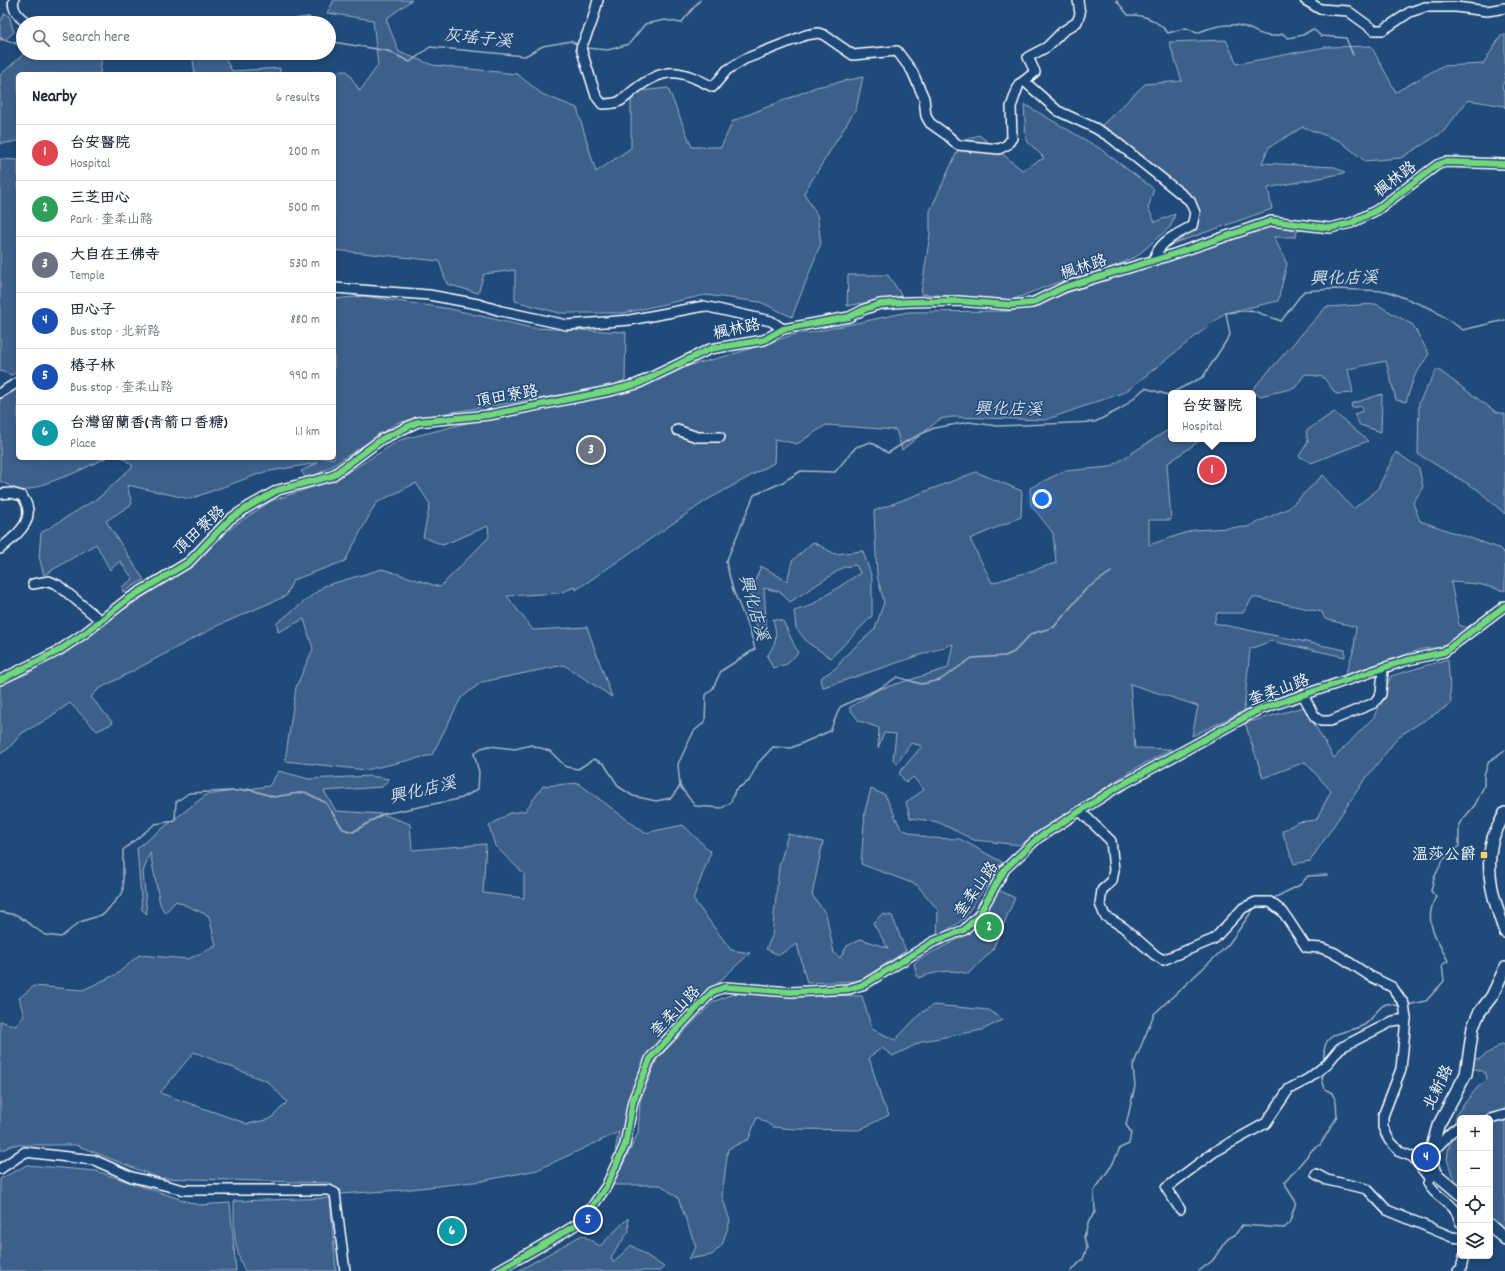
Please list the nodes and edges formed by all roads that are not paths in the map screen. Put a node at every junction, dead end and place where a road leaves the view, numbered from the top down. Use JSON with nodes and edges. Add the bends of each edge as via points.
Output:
{"nodes":[{"id":1,"x":14,"y":0,"type":"edge"},
{"id":2,"x":598,"y":0,"type":"edge"},
{"id":3,"x":1078,"y":0,"type":"edge"},
{"id":4,"x":1305,"y":0,"type":"edge"},
{"id":5,"x":1505,"y":8,"type":"edge"},
{"id":6,"x":19,"y":16,"type":"edge"},
{"id":7,"x":1024,"y":81,"type":"junction"},
{"id":8,"x":1505,"y":164,"type":"edge"},
{"id":9,"x":1154,"y":260,"type":"junction"},
{"id":10,"x":336,"y":288,"type":"edge"},
{"id":11,"x":783,"y":329,"type":"junction"},
{"id":12,"x":660,"y":373,"type":"joint"},
{"id":13,"x":16,"y":383,"type":"edge"},
{"id":14,"x":0,"y":393,"type":"edge"},
{"id":15,"x":677,"y":430,"type":"dead end"},
{"id":16,"x":720,"y":437,"type":"dead end"},
{"id":17,"x":0,"y":494,"type":"edge"},
{"id":18,"x":0,"y":549,"type":"edge"},
{"id":19,"x":33,"y":584,"type":"dead end"},
{"id":20,"x":1505,"y":606,"type":"edge"},
{"id":21,"x":100,"y":620,"type":"junction"},
{"id":22,"x":1383,"y":668,"type":"junction"},
{"id":23,"x":0,"y":680,"type":"edge"},
{"id":24,"x":1303,"y":695,"type":"junction"},
{"id":25,"x":1081,"y":812,"type":"junction"},
{"id":26,"x":1505,"y":813,"type":"edge"},
{"id":27,"x":1505,"y":932,"type":"edge"},
{"id":28,"x":1505,"y":968,"type":"edge"},
{"id":29,"x":1405,"y":1011,"type":"junction"},
{"id":30,"x":1505,"y":1115,"type":"edge"},
{"id":31,"x":1493,"y":1117,"type":"edge"},
{"id":32,"x":1457,"y":1128,"type":"edge"},
{"id":33,"x":1431,"y":1151,"type":"junction"},
{"id":34,"x":0,"y":1169,"type":"edge"},
{"id":35,"x":1316,"y":1174,"type":"dead end"},
{"id":36,"x":1432,"y":1176,"type":"junction"},
{"id":37,"x":1457,"y":1192,"type":"edge"},
{"id":38,"x":1180,"y":1208,"type":"dead end"},
{"id":39,"x":1457,"y":1216,"type":"edge"},
{"id":40,"x":1493,"y":1228,"type":"edge"},
{"id":41,"x":1457,"y":1238,"type":"edge"},
{"id":42,"x":1505,"y":1238,"type":"edge"},
{"id":43,"x":1463,"y":1259,"type":"edge"},
{"id":44,"x":345,"y":1271,"type":"edge"},
{"id":45,"x":497,"y":1271,"type":"edge"},
{"id":46,"x":1458,"y":1271,"type":"edge"}],
"edges":[{"from":1,"to":6,"type":"street","via":[[14,8]]},
{"from":2,"to":7,"type":"street","via":[[581,48],[596,96],[602,104],[616,104],[639,86],[666,72],[689,75],[713,88],[727,70],[746,59],[806,35],[818,34],[824,35],[853,55],[897,51],[912,71],[924,98],[926,116],[930,123],[958,146],[999,149],[1007,145],[1012,138],[1011,107],[1019,84]]},
{"from":3,"to":7,"type":"street","via":[[1080,14],[1077,22],[1047,47],[1028,57],[1034,72]]},
{"from":4,"to":5,"type":"street","via":[[1320,9],[1348,11],[1374,30],[1383,30],[1410,12],[1425,7],[1456,6],[1487,11]]},
{"from":7,"to":9,"type":"street","via":[[1058,111],[1110,137],[1190,201],[1195,213],[1192,226],[1166,241],[1157,250]]},
{"from":8,"to":9,"type":"street","name":"楓林路","via":[[1445,162],[1437,165],[1377,210],[1350,223],[1330,228],[1271,221]]},
{"from":9,"to":11,"type":"street","name":"楓林路","via":[[1065,287],[1032,303],[1010,305],[893,302],[865,309],[849,317]]},
{"from":10,"to":11,"type":"street","via":[[436,297],[567,325],[630,320],[704,306],[771,321]]},
{"from":11,"to":12,"type":"street","name":"楓林路","via":[[764,340],[710,349]]},
{"from":12,"to":21,"type":"street","name":"頂田寮路","via":[[637,384],[614,390],[489,414],[418,422],[402,428],[382,439],[332,476],[278,490],[248,507],[230,519],[189,562],[128,599]]},
{"from":13,"to":14,"type":"street"},
{"from":15,"to":16,"type":"street","via":[[698,436]]},
{"from":17,"to":18,"type":"street","via":[[22,496],[28,508],[22,530]]},
{"from":19,"to":21,"type":"street","via":[[49,581],[58,585]]},
{"from":20,"to":22,"type":"street","name":"奎柔山路","via":[[1444,652]]},
{"from":21,"to":23,"type":"street","name":"頂田寮路","via":[[58,651]]},
{"from":22,"to":24,"type":"street","name":"奎柔山路"},
{"from":22,"to":24,"type":"street","via":[[1381,694],[1374,703],[1330,720],[1321,721],[1314,717]]},
{"from":24,"to":25,"type":"street","name":"奎柔山路","via":[[1258,710],[1116,788]]},
{"from":25,"to":29,"type":"street","via":[[1111,841],[1114,870],[1112,881],[1102,890],[1100,904],[1105,916],[1123,926],[1163,960],[1214,939],[1243,908],[1256,902],[1270,902],[1282,912],[1306,947],[1321,948],[1335,953],[1392,987]]},
{"from":25,"to":45,"type":"street","name":"奎柔山路","via":[[1038,838],[1005,869],[978,916],[964,930],[933,942],[865,984],[849,989],[791,992],[725,987],[712,992],[651,1057],[633,1101],[626,1145],[606,1187],[582,1221]]},
{"from":26,"to":27,"type":"main road","via":[[1493,838],[1489,865],[1490,884]]},
{"from":28,"to":33,"type":"main road","name":"北新路","via":[[1501,980],[1472,1027],[1466,1074],[1438,1126]]},
{"from":29,"to":36,"type":"street","via":[[1401,1069],[1383,1116],[1383,1127],[1389,1140],[1400,1152],[1413,1157]]},
{"from":29,"to":38,"type":"street","via":[[1393,1022],[1340,1048],[1327,1064],[1289,1089],[1266,1123],[1214,1152],[1166,1188]]},
{"from":30,"to":31,"type":"street"},
{"from":32,"to":33,"type":"street","via":[[1446,1136],[1439,1147]]},
{"from":33,"to":36,"type":"main road","name":"北新路"},
{"from":34,"to":44,"type":"street","via":[[26,1152],[94,1160],[132,1177],[184,1190],[329,1190],[335,1193]]},
{"from":35,"to":41,"type":"street","via":[[1327,1180],[1367,1189],[1387,1210]]},
{"from":36,"to":37,"type":"main road"},
{"from":36,"to":39,"type":"street","via":[[1428,1183],[1431,1190],[1451,1204]]},
{"from":40,"to":42,"type":"main road"},
{"from":43,"to":46,"type":"street"}]}
